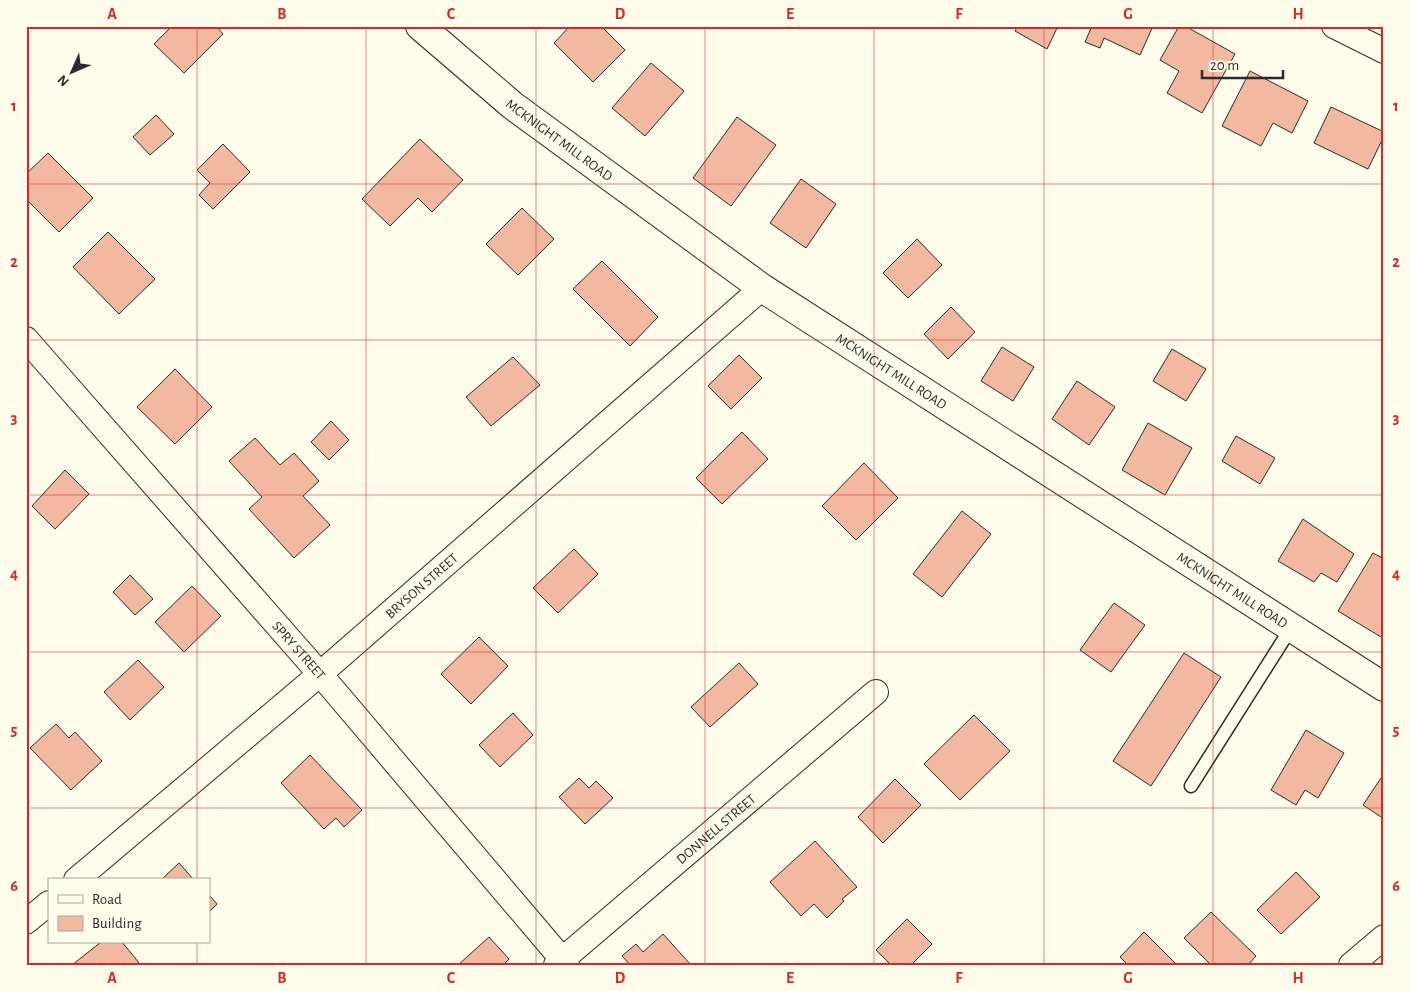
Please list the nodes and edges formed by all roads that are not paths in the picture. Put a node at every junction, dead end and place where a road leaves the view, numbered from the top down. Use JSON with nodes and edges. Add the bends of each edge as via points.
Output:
{"nodes":[{"id":1,"x":420,"y":26,"type":"edge"},
{"id":2,"x":1334,"y":26,"type":"edge"},
{"id":3,"x":1384,"y":51,"type":"edge"},
{"id":4,"x":762,"y":288,"type":"junction"},
{"id":5,"x":26,"y":338,"type":"edge"},
{"id":6,"x":1291,"y":628,"type":"junction"},
{"id":7,"x":320,"y":674,"type":"junction"},
{"id":8,"x":1384,"y":687,"type":"edge"},
{"id":9,"x":876,"y":692,"type":"dead end"},
{"id":10,"x":1191,"y":786,"type":"dead end"},
{"id":11,"x":78,"y":878,"type":"edge"},
{"id":12,"x":48,"y":904,"type":"edge"},
{"id":13,"x":26,"y":922,"type":"edge"},
{"id":14,"x":1384,"y":937,"type":"edge"},
{"id":15,"x":562,"y":963,"type":"edge"},
{"id":16,"x":1351,"y":965,"type":"edge"}],
"edges":[{"from":1,"to":4,"type":"street","name":"MCKNIGHT MILL ROAD","via":[[512,105]]},
{"from":2,"to":3,"type":"street"},
{"from":4,"to":6,"type":"street","name":"MCKNIGHT MILL ROAD"},
{"from":4,"to":7,"type":"street","name":"BRYSON STREET"},
{"from":5,"to":7,"type":"street","name":"SPRY STREET"},
{"from":6,"to":8,"type":"street","name":"MCKNIGHT MILL ROAD"},
{"from":6,"to":10,"type":"lane"},
{"from":7,"to":11,"type":"street","name":"BRYSON STREET"},
{"from":7,"to":15,"type":"street","name":"SPRY STREET"},
{"from":9,"to":15,"type":"street","name":"DONNELL STREET"},
{"from":12,"to":13,"type":"street"},
{"from":14,"to":16,"type":"street"}]}
